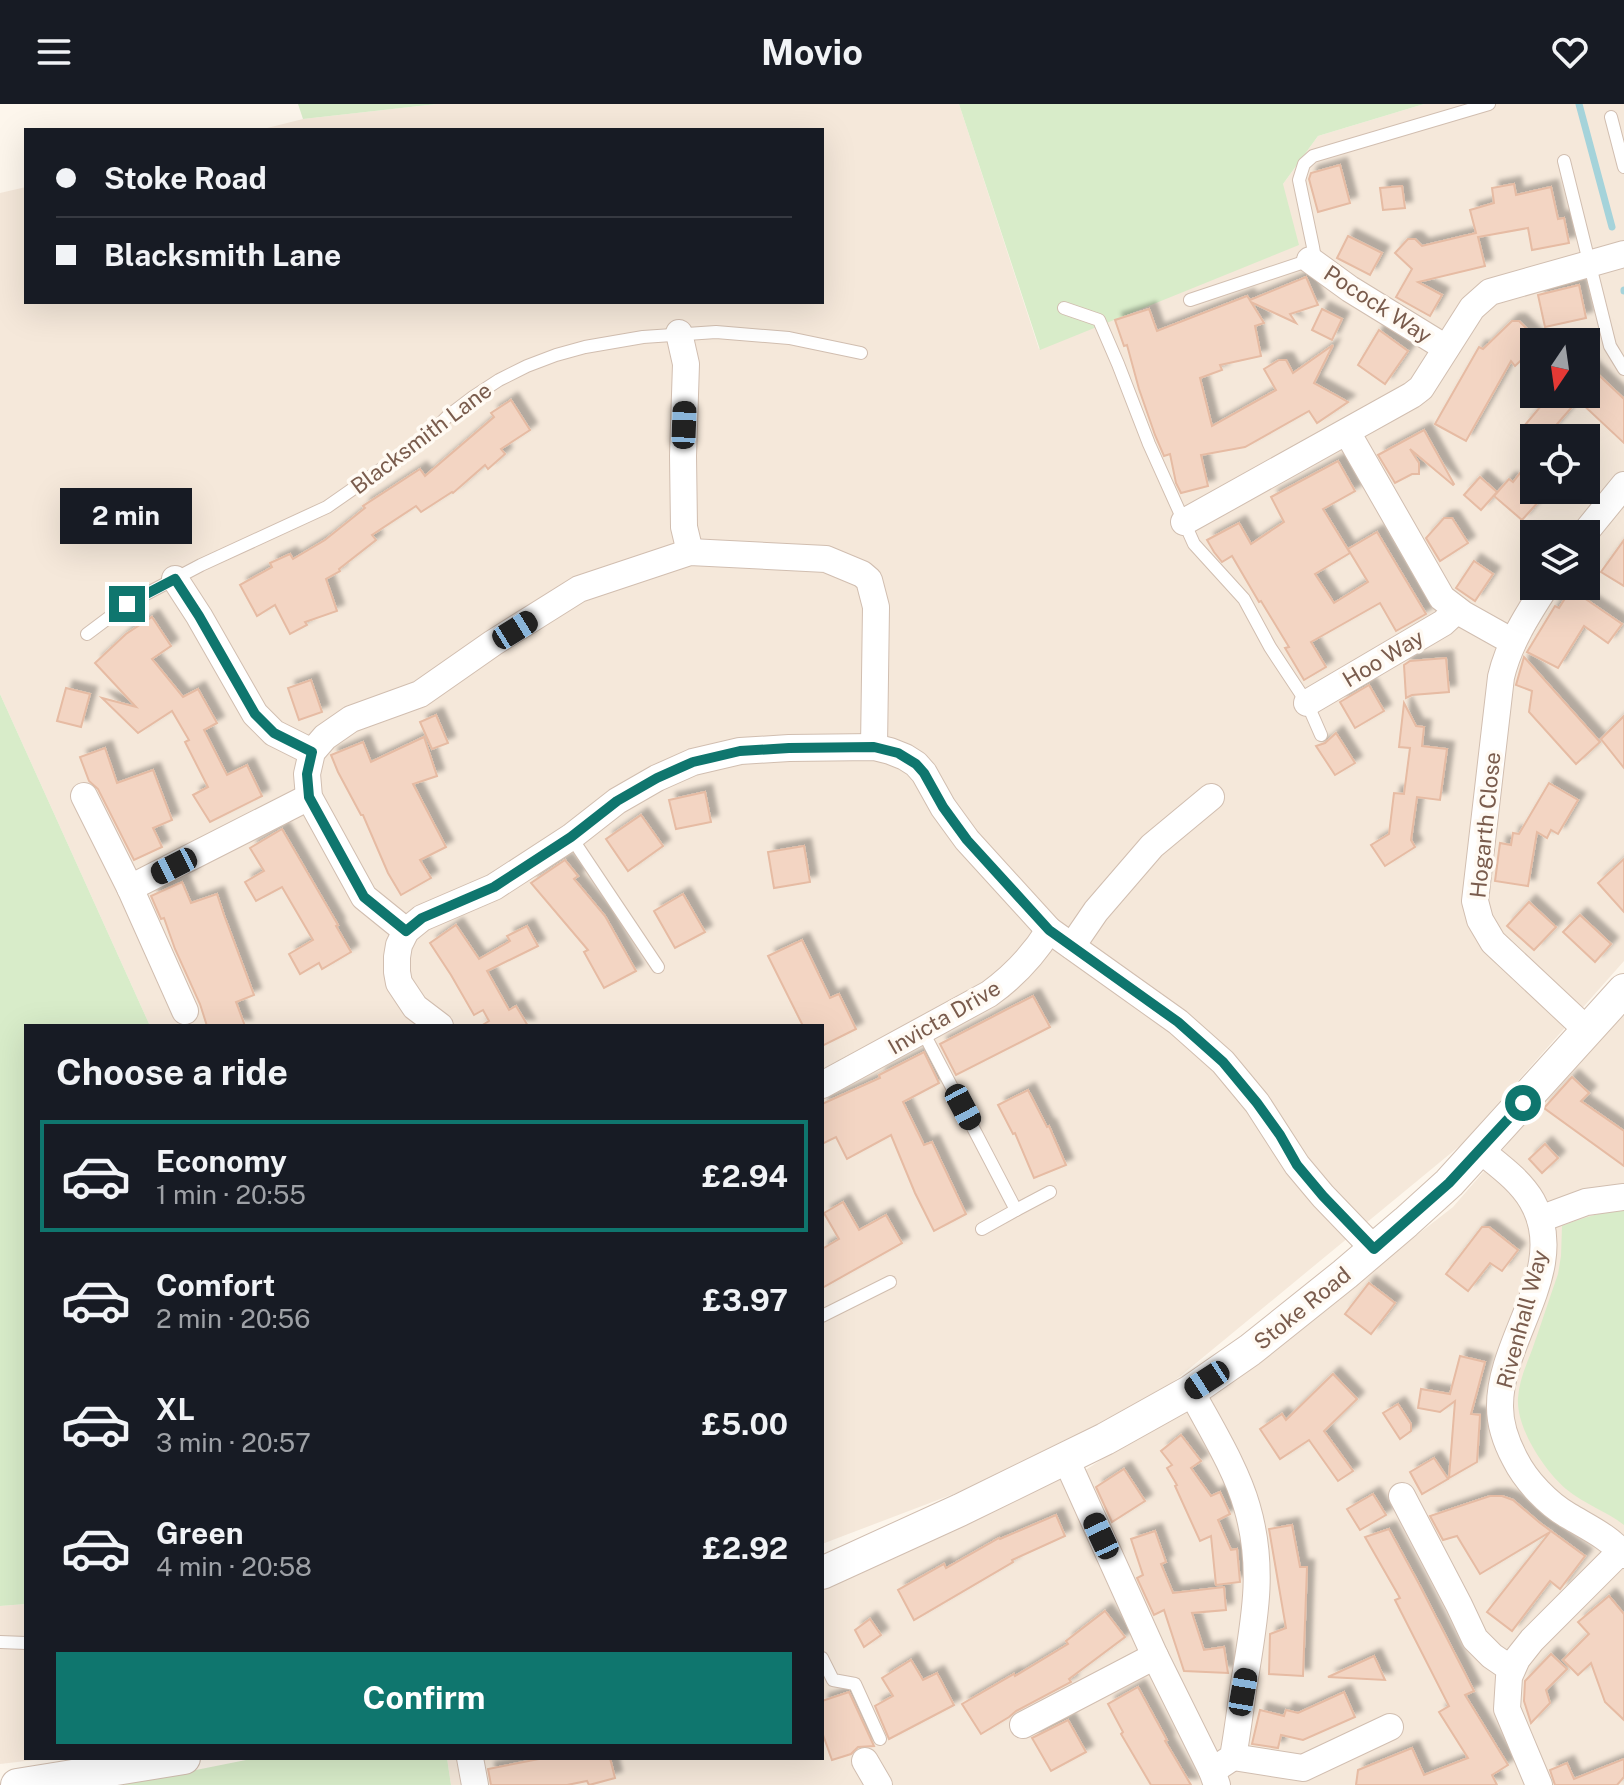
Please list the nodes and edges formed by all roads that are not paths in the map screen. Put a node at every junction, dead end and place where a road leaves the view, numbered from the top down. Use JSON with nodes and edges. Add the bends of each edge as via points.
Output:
{"nodes":[{"id":1,"x":1489,"y":104,"type":"edge"},
{"id":2,"x":1611,"y":117,"type":"dead end"},
{"id":3,"x":1564,"y":161,"type":"dead end"},
{"id":4,"x":1624,"y":167,"type":"edge"},
{"id":5,"x":1624,"y":254,"type":"edge"},
{"id":6,"x":1310,"y":260,"type":"junction"},
{"id":7,"x":1589,"y":263,"type":"junction"},
{"id":8,"x":1190,"y":300,"type":"dead end"},
{"id":9,"x":1064,"y":308,"type":"dead end"},
{"id":10,"x":679,"y":333,"type":"junction"},
{"id":11,"x":1446,"y":348,"type":"junction"},
{"id":12,"x":861,"y":353,"type":"dead end"},
{"id":13,"x":1624,"y":369,"type":"edge"},
{"id":14,"x":1347,"y":432,"type":"junction"},
{"id":15,"x":1624,"y":485,"type":"edge"},
{"id":16,"x":1595,"y":520,"type":"edge"},
{"id":17,"x":1184,"y":522,"type":"junction"},
{"id":18,"x":690,"y":552,"type":"junction"},
{"id":19,"x":175,"y":579,"type":"junction"},
{"id":20,"x":1537,"y":600,"type":"edge"},
{"id":21,"x":1457,"y":610,"type":"junction"},
{"id":22,"x":87,"y":634,"type":"dead end"},
{"id":23,"x":1513,"y":642,"type":"junction"},
{"id":24,"x":1307,"y":703,"type":"junction"},
{"id":25,"x":1321,"y":735,"type":"dead end"},
{"id":26,"x":874,"y":747,"type":"junction"},
{"id":27,"x":312,"y":752,"type":"junction"},
{"id":28,"x":84,"y":796,"type":"dead end"},
{"id":29,"x":309,"y":797,"type":"junction"},
{"id":30,"x":1211,"y":797,"type":"dead end"},
{"id":31,"x":571,"y":837,"type":"junction"},
{"id":32,"x":130,"y":888,"type":"junction"},
{"id":33,"x":1049,"y":930,"type":"junction"},
{"id":34,"x":406,"y":931,"type":"junction"},
{"id":35,"x":1072,"y":946,"type":"junction"},
{"id":36,"x":658,"y":967,"type":"dead end"},
{"id":37,"x":1624,"y":990,"type":"edge"},
{"id":38,"x":185,"y":1011,"type":"dead end"},
{"id":39,"x":437,"y":1024,"type":"edge"},
{"id":40,"x":922,"y":1030,"type":"junction"},
{"id":41,"x":1588,"y":1031,"type":"junction"},
{"id":42,"x":824,"y":1084,"type":"edge"},
{"id":43,"x":1480,"y":1150,"type":"junction"},
{"id":44,"x":1050,"y":1192,"type":"dead end"},
{"id":45,"x":1624,"y":1197,"type":"edge"},
{"id":46,"x":1016,"y":1210,"type":"junction"},
{"id":47,"x":1540,"y":1219,"type":"junction"},
{"id":48,"x":982,"y":1229,"type":"dead end"},
{"id":49,"x":1374,"y":1249,"type":"junction"},
{"id":50,"x":890,"y":1282,"type":"dead end"},
{"id":51,"x":824,"y":1315,"type":"edge"},
{"id":52,"x":1191,"y":1391,"type":"junction"},
{"id":53,"x":1066,"y":1459,"type":"junction"},
{"id":54,"x":1402,"y":1496,"type":"dead end"},
{"id":55,"x":1622,"y":1553,"type":"edge"},
{"id":56,"x":824,"y":1572,"type":"edge"},
{"id":57,"x":0,"y":1642,"type":"edge"},
{"id":58,"x":24,"y":1643,"type":"edge"},
{"id":59,"x":1155,"y":1656,"type":"junction"},
{"id":60,"x":824,"y":1662,"type":"edge"},
{"id":61,"x":1511,"y":1669,"type":"junction"},
{"id":62,"x":1023,"y":1725,"type":"dead end"},
{"id":63,"x":1390,"y":1727,"type":"dead end"},
{"id":64,"x":880,"y":1739,"type":"dead end"},
{"id":65,"x":168,"y":1760,"type":"edge"},
{"id":66,"x":470,"y":1760,"type":"edge"},
{"id":67,"x":865,"y":1761,"type":"dead end"},
{"id":68,"x":1221,"y":1771,"type":"edge"},
{"id":69,"x":17,"y":1785,"type":"edge"},
{"id":70,"x":475,"y":1785,"type":"edge"},
{"id":71,"x":879,"y":1785,"type":"edge"},
{"id":72,"x":1539,"y":1785,"type":"edge"}],
"edges":[{"from":1,"to":6,"type":"lane","via":[[1308,160],[1299,180],[1314,253]]},
{"from":2,"to":4,"type":"lane"},
{"from":3,"to":7,"type":"lane"},
{"from":5,"to":7,"type":"street"},
{"from":6,"to":8,"type":"lane"},
{"from":6,"to":11,"type":"street","name":"Pocock Way"},
{"from":7,"to":11,"type":"street","via":[[1490,292],[1477,301]]},
{"from":7,"to":13,"type":"lane","via":[[1610,346]]},
{"from":9,"to":17,"type":"lane","via":[[1099,320]]},
{"from":10,"to":12,"type":"lane","name":"Blacksmith Lane","via":[[789,338]]},
{"from":10,"to":18,"type":"street","via":[[686,364],[684,527]]},
{"from":10,"to":19,"type":"lane","name":"Blacksmith Lane","via":[[585,347],[527,366],[473,397],[426,438],[327,507]]},
{"from":11,"to":14,"type":"street","via":[[1417,391]]},
{"from":14,"to":17,"type":"street"},
{"from":14,"to":21,"type":"street","via":[[1433,585]]},
{"from":15,"to":16,"type":"street"},
{"from":17,"to":24,"type":"lane","via":[[1194,544],[1244,599]]},
{"from":18,"to":26,"type":"street","via":[[826,559],[869,580],[876,607]]},
{"from":18,"to":27,"type":"street","via":[[579,589],[420,694],[351,719]]},
{"from":19,"to":22,"type":"lane","name":"Blacksmith Lane","via":[[127,604]]},
{"from":19,"to":27,"type":"street","via":[[255,714],[274,733]]},
{"from":20,"to":23,"type":"street","name":"Hogarth Close"},
{"from":21,"to":23,"type":"street"},
{"from":21,"to":24,"type":"street","name":"Hoo Way"},
{"from":23,"to":41,"type":"street","name":"Hogarth Close","via":[[1499,693],[1476,905],[1493,942]]},
{"from":24,"to":25,"type":"lane"},
{"from":26,"to":31,"type":"street","via":[[740,751],[693,762],[617,801]]},
{"from":26,"to":33,"type":"street","via":[[916,764],[967,840]]},
{"from":27,"to":29,"type":"street"},
{"from":28,"to":32,"type":"street"},
{"from":29,"to":32,"type":"street"},
{"from":29,"to":34,"type":"street","via":[[364,897]]},
{"from":30,"to":35,"type":"street","via":[[1152,846]]},
{"from":31,"to":34,"type":"street","via":[[494,887],[422,918]]},
{"from":31,"to":36,"type":"lane"},
{"from":32,"to":38,"type":"street"},
{"from":33,"to":35,"type":"street"},
{"from":33,"to":40,"type":"street","name":"Invicta Drive","via":[[1008,981]]},
{"from":34,"to":39,"type":"street","via":[[397,957],[399,983],[415,1007]]},
{"from":35,"to":49,"type":"street","via":[[1178,1022],[1223,1062],[1297,1165]]},
{"from":37,"to":41,"type":"street","name":"Stoke Road"},
{"from":40,"to":42,"type":"street","name":"Invicta Drive"},
{"from":40,"to":46,"type":"lane"},
{"from":41,"to":43,"type":"street","name":"Stoke Road"},
{"from":43,"to":47,"type":"street","name":"Rivenhall Way","via":[[1522,1187]]},
{"from":43,"to":49,"type":"street","name":"Stoke Road"},
{"from":44,"to":46,"type":"lane"},
{"from":45,"to":47,"type":"street","via":[[1586,1202]]},
{"from":46,"to":48,"type":"lane"},
{"from":47,"to":55,"type":"street","name":"Rivenhall Way","via":[[1545,1246],[1504,1377],[1503,1427],[1516,1461],[1538,1490]]},
{"from":49,"to":52,"type":"street","name":"Stoke Road","via":[[1292,1318]]},
{"from":50,"to":51,"type":"lane"},
{"from":52,"to":53,"type":"street","name":"Stoke Road"},
{"from":52,"to":68,"type":"street","via":[[1247,1506],[1257,1572],[1257,1597]]},
{"from":53,"to":56,"type":"street","name":"Stoke Road"},
{"from":53,"to":59,"type":"street"},
{"from":54,"to":61,"type":"street","via":[[1475,1639]]},
{"from":55,"to":61,"type":"street","via":[[1532,1640]]},
{"from":57,"to":58,"type":"lane"},
{"from":59,"to":62,"type":"street"},
{"from":59,"to":68,"type":"street"},
{"from":60,"to":64,"type":"lane","via":[[833,1680],[855,1684]]},
{"from":61,"to":72,"type":"street","via":[[1507,1709]]},
{"from":63,"to":68,"type":"street","via":[[1303,1768]]},
{"from":65,"to":69,"type":"street","via":[[54,1774]]},
{"from":66,"to":70,"type":"street"},
{"from":67,"to":71,"type":"street"}]}
